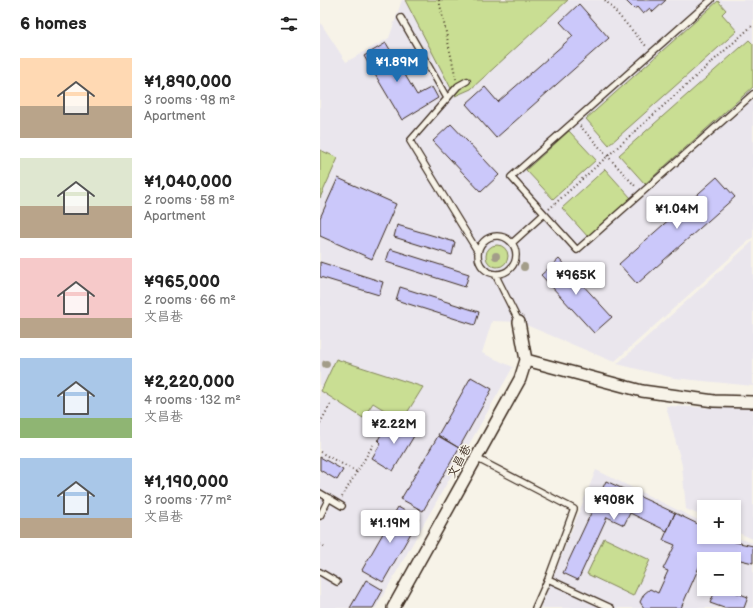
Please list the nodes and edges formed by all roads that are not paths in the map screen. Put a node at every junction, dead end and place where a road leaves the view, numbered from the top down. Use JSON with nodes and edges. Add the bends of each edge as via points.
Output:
{"nodes":[{"id":1,"x":711,"y":0,"type":"edge"},
{"id":2,"x":401,"y":18,"type":"dead end"},
{"id":3,"x":467,"y":80,"type":"dead end"},
{"id":4,"x":753,"y":94,"type":"edge"},
{"id":5,"x":447,"y":98,"type":"junction"},
{"id":6,"x":544,"y":214,"type":"junction"},
{"id":7,"x":512,"y":243,"type":"junction"},
{"id":8,"x":478,"y":252,"type":"junction"},
{"id":9,"x":495,"y":274,"type":"junction"},
{"id":10,"x":519,"y":322,"type":"joint"},
{"id":11,"x":526,"y":360,"type":"junction"},
{"id":12,"x":753,"y":402,"type":"edge"},
{"id":13,"x":476,"y":458,"type":"junction"},
{"id":14,"x":320,"y":493,"type":"edge"},
{"id":15,"x":330,"y":498,"type":"junction"},
{"id":16,"x":340,"y":505,"type":"road end"},
{"id":17,"x":320,"y":516,"type":"edge"},
{"id":18,"x":320,"y":572,"type":"edge"},
{"id":19,"x":548,"y":579,"type":"junction"},
{"id":20,"x":337,"y":582,"type":"dead end"},
{"id":21,"x":393,"y":608,"type":"edge"},
{"id":22,"x":535,"y":608,"type":"edge"},
{"id":23,"x":611,"y":608,"type":"edge"}],
"edges":[{"from":1,"to":6,"type":"lane","via":[[511,177]]},
{"from":2,"to":5,"type":"lane"},
{"from":3,"to":5,"type":"lane"},
{"from":4,"to":6,"type":"lane","via":[[577,250]]},
{"from":5,"to":8,"type":"lane","via":[[410,141]]},
{"from":6,"to":7,"type":"lane"},
{"from":7,"to":8,"type":"lane","via":[[502,236],[489,237]]},
{"from":7,"to":9,"type":"lane","via":[[516,255],[512,267]]},
{"from":8,"to":9,"type":"lane","via":[[480,264]]},
{"from":9,"to":10,"type":"lane"},
{"from":10,"to":11,"type":"street","name":"文昌巷"},
{"from":11,"to":12,"type":"street","via":[[642,391],[714,401]]},
{"from":11,"to":13,"type":"street","name":"文昌巷","via":[[520,379]]},
{"from":13,"to":19,"type":"lane","via":[[574,509]]},
{"from":13,"to":21,"type":"street","name":"文昌巷"},
{"from":14,"to":15,"type":"lane"},
{"from":15,"to":16,"type":"lane"},
{"from":15,"to":17,"type":"lane"},
{"from":18,"to":20,"type":"lane"},
{"from":19,"to":22,"type":"lane"},
{"from":19,"to":23,"type":"lane"}]}
